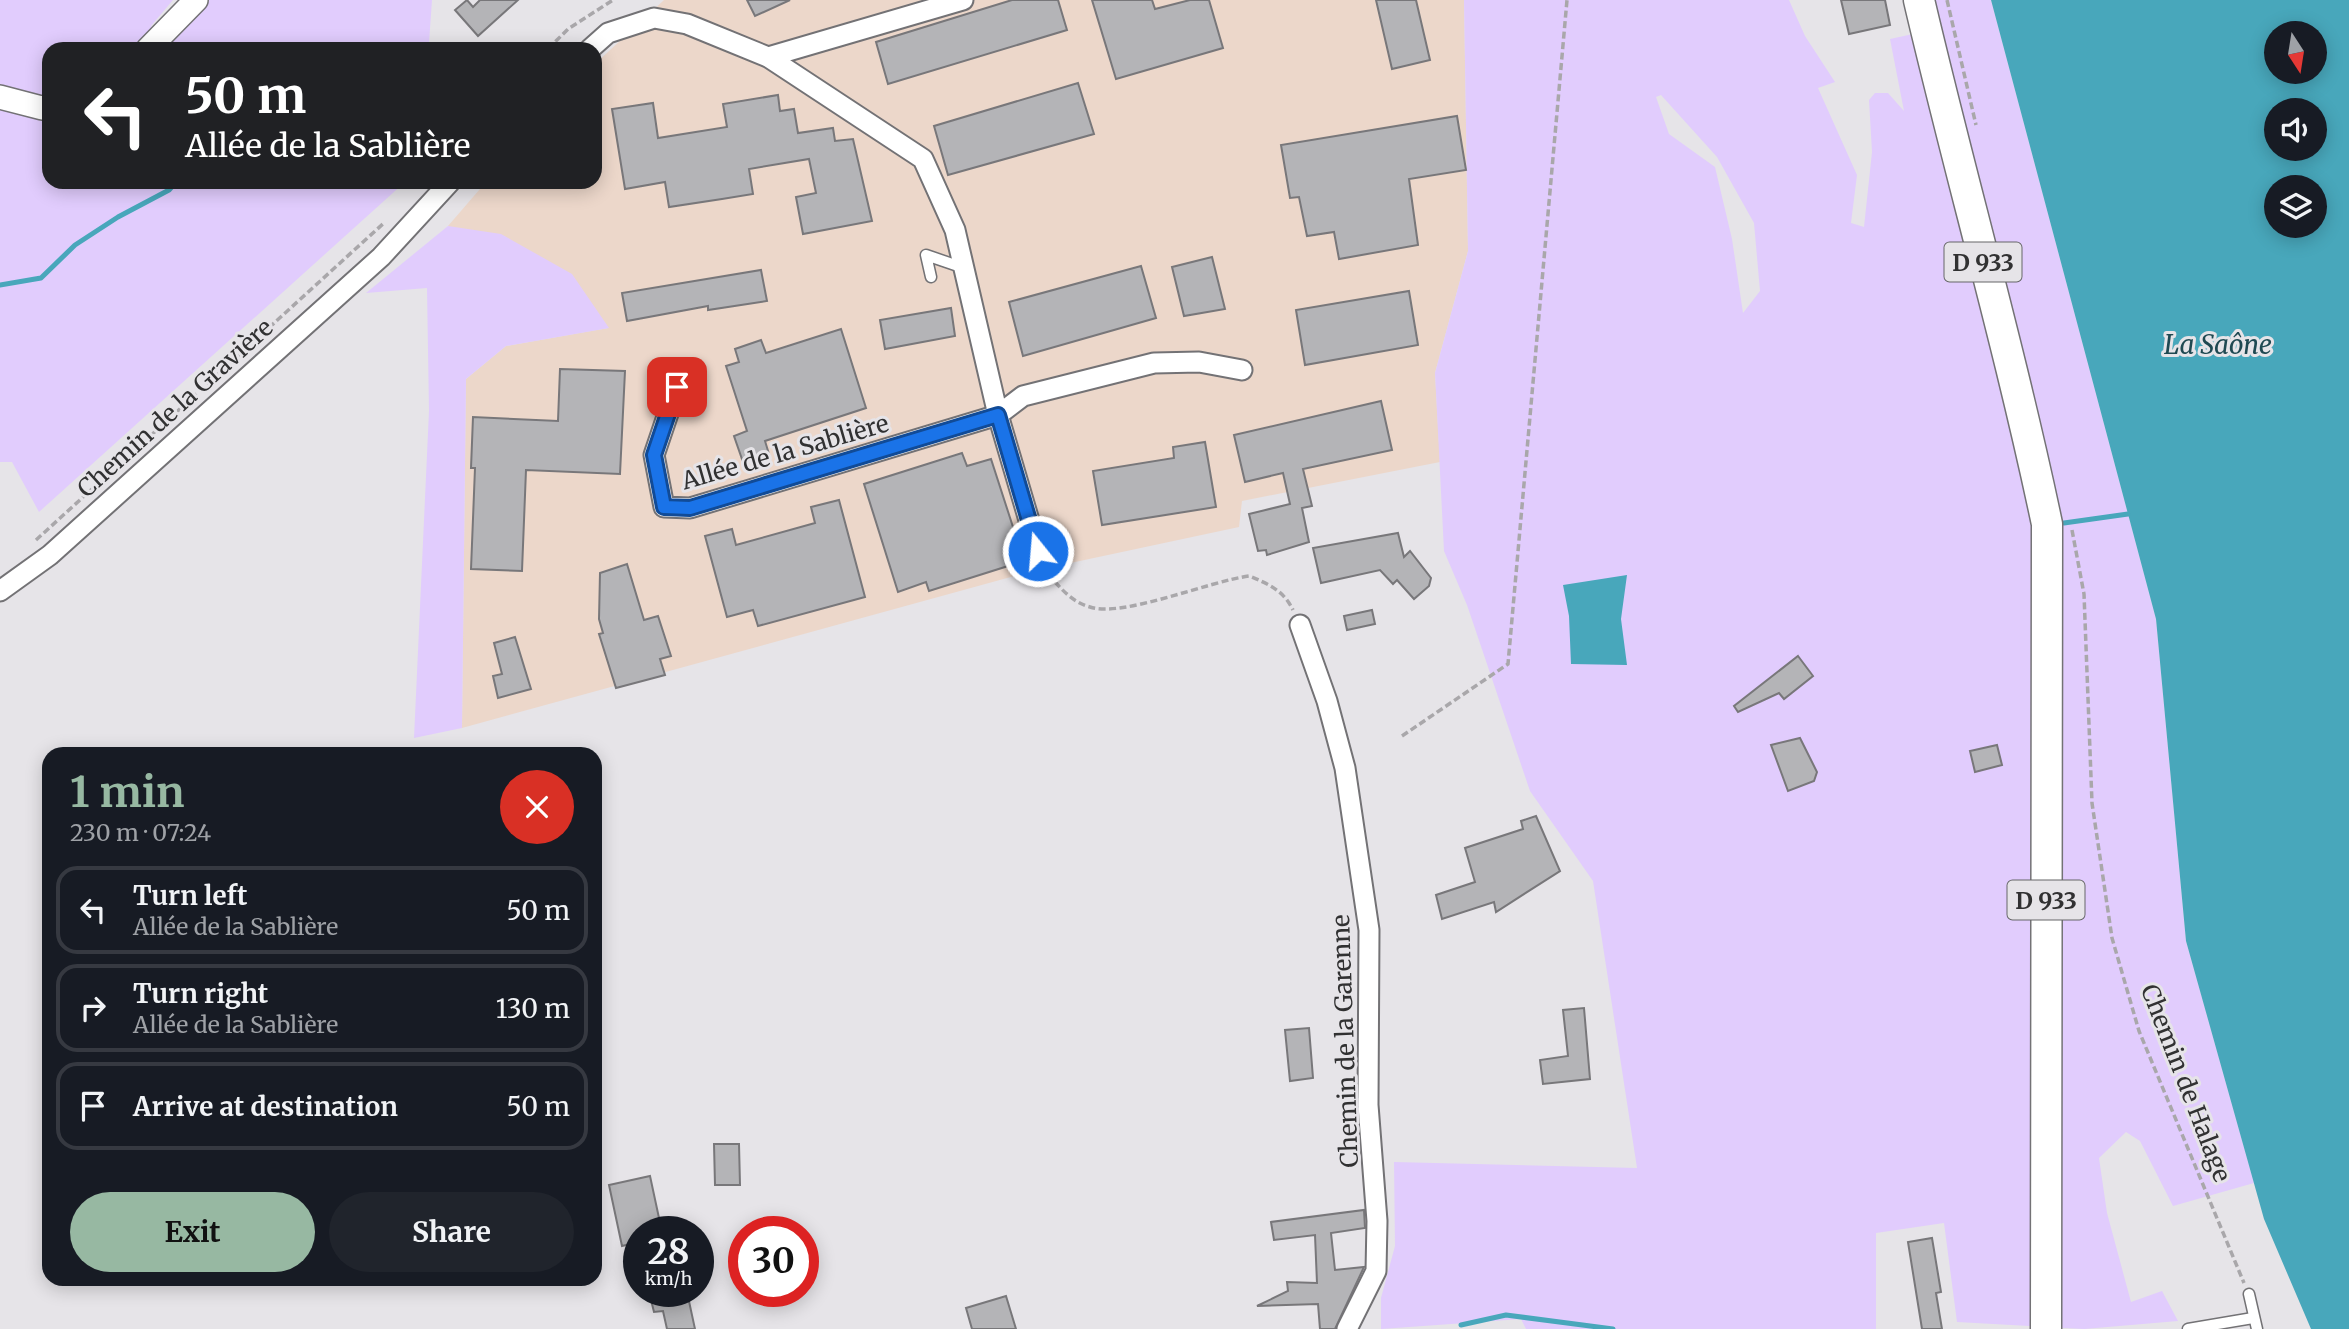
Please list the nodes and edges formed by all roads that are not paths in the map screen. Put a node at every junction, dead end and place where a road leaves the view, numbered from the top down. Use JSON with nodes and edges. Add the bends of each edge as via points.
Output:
{"nodes":[{"id":1,"x":196,"y":0,"type":"edge"},
{"id":2,"x":963,"y":0,"type":"edge"},
{"id":3,"x":1919,"y":0,"type":"edge"},
{"id":4,"x":659,"y":9,"type":"edge"},
{"id":5,"x":155,"y":42,"type":"edge"},
{"id":6,"x":598,"y":42,"type":"edge"},
{"id":7,"x":768,"y":57,"type":"junction"},
{"id":8,"x":0,"y":97,"type":"edge"},
{"id":9,"x":42,"y":108,"type":"edge"},
{"id":10,"x":444,"y":189,"type":"edge"},
{"id":11,"x":964,"y":268,"type":"junction"},
{"id":12,"x":931,"y":277,"type":"dead end"},
{"id":13,"x":1242,"y":370,"type":"dead end"},
{"id":14,"x":677,"y":387,"type":"dead end"},
{"id":15,"x":998,"y":415,"type":"junction"},
{"id":16,"x":1043,"y":568,"type":"road end"},
{"id":17,"x":0,"y":591,"type":"edge"},
{"id":18,"x":1300,"y":625,"type":"road end"},
{"id":19,"x":2249,"y":1294,"type":"road end"},
{"id":20,"x":2253,"y":1318,"type":"junction"},
{"id":21,"x":1347,"y":1329,"type":"edge"},
{"id":22,"x":2046,"y":1329,"type":"edge"},
{"id":23,"x":2188,"y":1329,"type":"edge"},
{"id":24,"x":2257,"y":1329,"type":"edge"}],
"edges":[{"from":1,"to":5,"type":"street"},
{"from":2,"to":7,"type":"street"},
{"from":3,"to":22,"type":"main road","number":"D 933","via":[[2047,524]]},
{"from":4,"to":6,"type":"street"},
{"from":4,"to":7,"type":"street"},
{"from":7,"to":11,"type":"street","via":[[923,159],[955,230]]},
{"from":8,"to":9,"type":"street"},
{"from":10,"to":17,"type":"street","name":"Chemin de la Gravière","via":[[381,257],[50,555]]},
{"from":11,"to":12,"type":"lane","via":[[926,255]]},
{"from":11,"to":15,"type":"street"},
{"from":13,"to":15,"type":"street","via":[[1199,362],[1154,363],[1023,396]]},
{"from":14,"to":15,"type":"street","name":"Allée de la Sablière","via":[[654,455],[664,507],[690,508]]},
{"from":15,"to":16,"type":"street"},
{"from":18,"to":21,"type":"street","name":"Chemin de la Garenne","via":[[1345,768],[1369,930],[1368,1105],[1376,1271]]},
{"from":19,"to":20,"type":"lane"},
{"from":20,"to":23,"type":"lane"},
{"from":20,"to":24,"type":"lane"}]}
